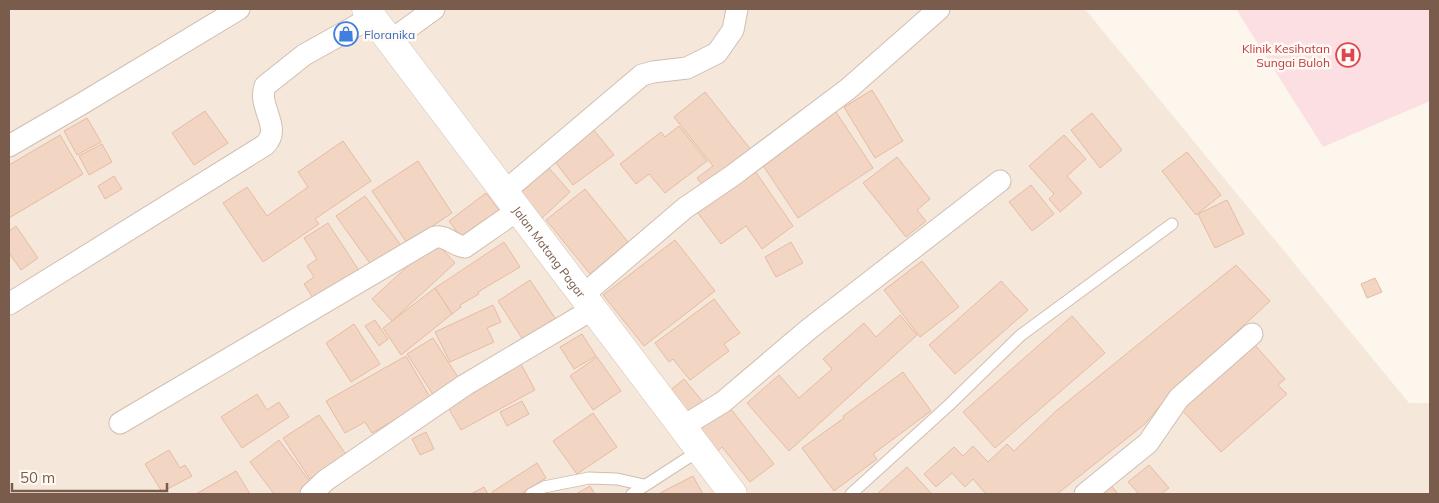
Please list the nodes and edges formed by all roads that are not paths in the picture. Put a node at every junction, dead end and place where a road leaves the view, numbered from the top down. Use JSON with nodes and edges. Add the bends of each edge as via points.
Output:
{"nodes":[{"id":1,"x":240,"y":9,"type":"edge"},
{"id":2,"x":434,"y":9,"type":"edge"},
{"id":3,"x":737,"y":9,"type":"edge"},
{"id":4,"x":939,"y":9,"type":"edge"},
{"id":5,"x":369,"y":13,"type":"edge"},
{"id":6,"x":390,"y":41,"type":"junction"},
{"id":7,"x":9,"y":146,"type":"edge"},
{"id":8,"x":1000,"y":181,"type":"dead end"},
{"id":9,"x":511,"y":201,"type":"junction"},
{"id":10,"x":1172,"y":224,"type":"dead end"},
{"id":11,"x":588,"y":302,"type":"junction"},
{"id":12,"x":9,"y":304,"type":"edge"},
{"id":13,"x":1252,"y":334,"type":"dead end"},
{"id":14,"x":120,"y":423,"type":"dead end"},
{"id":15,"x":682,"y":427,"type":"junction"},
{"id":16,"x":700,"y":450,"type":"junction"},
{"id":17,"x":644,"y":485,"type":"junction"},
{"id":18,"x":311,"y":494,"type":"edge"},
{"id":19,"x":531,"y":494,"type":"edge"},
{"id":20,"x":632,"y":494,"type":"edge"},
{"id":21,"x":733,"y":494,"type":"edge"},
{"id":22,"x":851,"y":494,"type":"edge"},
{"id":23,"x":1085,"y":494,"type":"edge"}],
"edges":[{"from":1,"to":7,"type":"street"},
{"from":2,"to":6,"type":"street"},
{"from":3,"to":9,"type":"street","via":[[733,30],[717,53],[688,68],[642,76]]},
{"from":4,"to":11,"type":"street","via":[[848,89],[685,208]]},
{"from":5,"to":6,"type":"main road","name":"Jalan Matang Pagar"},
{"from":5,"to":12,"type":"street","via":[[304,55],[265,86],[262,93],[272,128],[270,140],[265,145]]},
{"from":6,"to":9,"type":"main road","name":"Jalan Matang Pagar"},
{"from":8,"to":15,"type":"street","via":[[809,329],[723,402]]},
{"from":9,"to":11,"type":"main road","name":"Jalan Matang Pagar"},
{"from":9,"to":14,"type":"street","via":[[465,247],[441,236],[435,237]]},
{"from":10,"to":22,"type":"lane","via":[[1020,335]]},
{"from":11,"to":15,"type":"main road","name":"Jalan Matang Pagar"},
{"from":11,"to":18,"type":"street","via":[[326,480]]},
{"from":13,"to":23,"type":"street","via":[[1179,398],[1148,443]]},
{"from":15,"to":16,"type":"main road","name":"Jalan Matang Pagar"},
{"from":16,"to":17,"type":"lane"},
{"from":16,"to":21,"type":"main road","name":"Jalan Matang Pagar"},
{"from":17,"to":19,"type":"lane","via":[[617,479],[589,478],[544,487]]},
{"from":17,"to":20,"type":"lane"}]}
